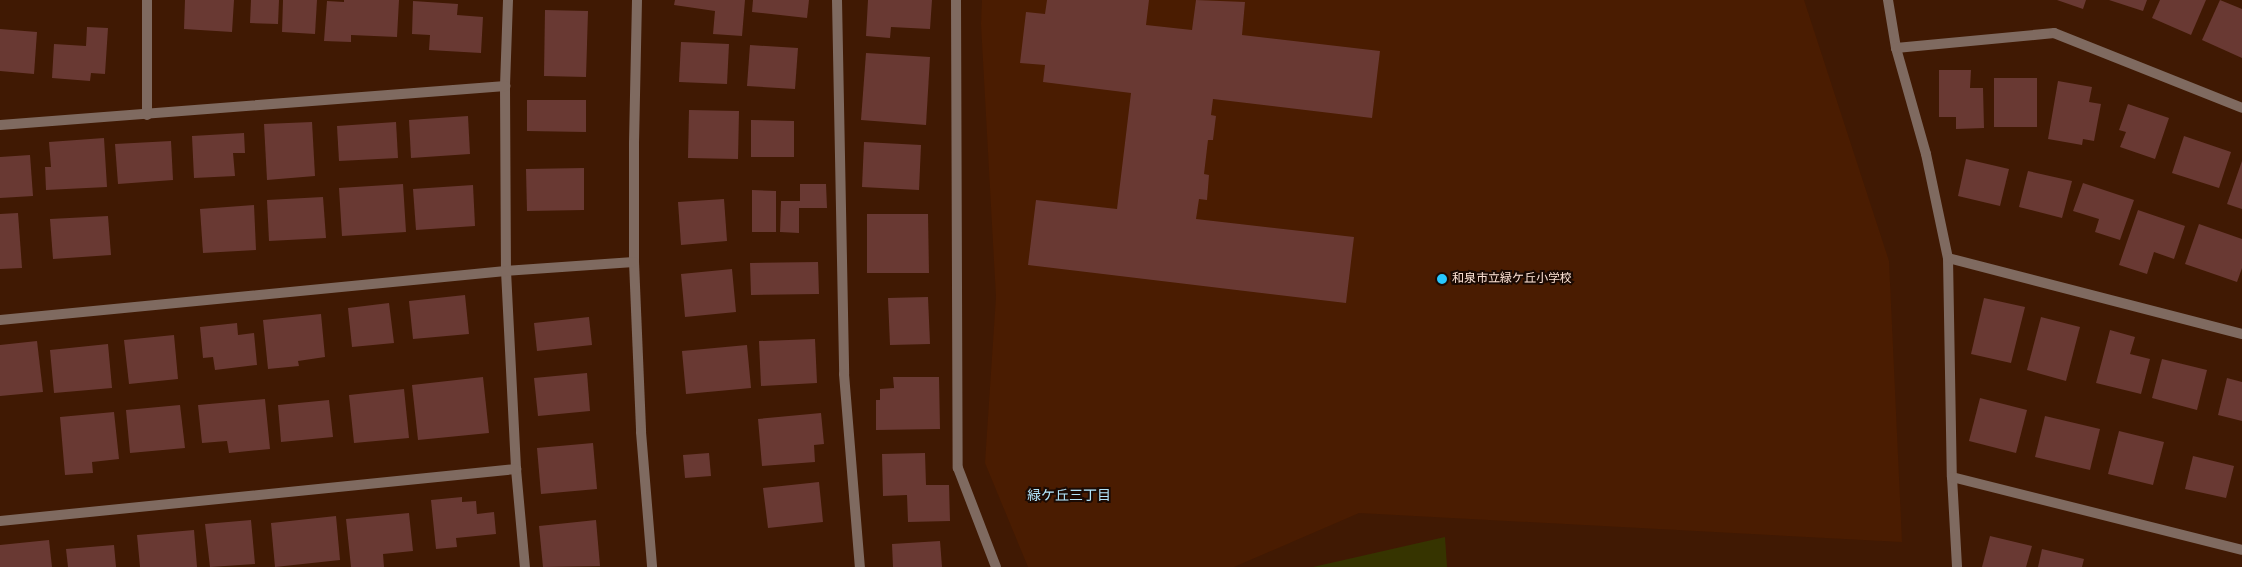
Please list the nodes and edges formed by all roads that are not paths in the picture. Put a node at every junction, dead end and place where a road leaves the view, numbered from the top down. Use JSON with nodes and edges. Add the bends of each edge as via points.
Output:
{"nodes":[{"id":1,"x":147,"y":0,"type":"edge"},
{"id":2,"x":508,"y":0,"type":"edge"},
{"id":3,"x":637,"y":0,"type":"edge"},
{"id":4,"x":837,"y":0,"type":"edge"},
{"id":5,"x":956,"y":0,"type":"edge"},
{"id":6,"x":1888,"y":0,"type":"edge"},
{"id":7,"x":1896,"y":48,"type":"junction"},
{"id":8,"x":505,"y":86,"type":"junction"},
{"id":9,"x":2242,"y":108,"type":"edge"},
{"id":10,"x":147,"y":115,"type":"junction"},
{"id":11,"x":0,"y":125,"type":"edge"},
{"id":12,"x":1948,"y":258,"type":"junction"},
{"id":13,"x":634,"y":262,"type":"junction"},
{"id":14,"x":506,"y":271,"type":"junction"},
{"id":15,"x":0,"y":320,"type":"edge"},
{"id":16,"x":2242,"y":334,"type":"edge"},
{"id":17,"x":516,"y":469,"type":"junction"},
{"id":18,"x":1952,"y":476,"type":"junction"},
{"id":19,"x":0,"y":521,"type":"edge"},
{"id":20,"x":2242,"y":550,"type":"edge"},
{"id":21,"x":525,"y":567,"type":"edge"},
{"id":22,"x":652,"y":567,"type":"edge"},
{"id":23,"x":860,"y":567,"type":"edge"},
{"id":24,"x":996,"y":567,"type":"edge"},
{"id":25,"x":1957,"y":567,"type":"edge"}],
"edges":[{"from":1,"to":10,"type":"street"},
{"from":2,"to":8,"type":"street"},
{"from":3,"to":13,"type":"street"},
{"from":4,"to":23,"type":"street","via":[[844,374]]},
{"from":5,"to":24,"type":"street","via":[[958,468]]},
{"from":6,"to":7,"type":"street"},
{"from":7,"to":9,"type":"street","via":[[2054,33]]},
{"from":7,"to":12,"type":"street","via":[[1926,154]]},
{"from":8,"to":10,"type":"street"},
{"from":8,"to":14,"type":"street"},
{"from":10,"to":11,"type":"street"},
{"from":12,"to":16,"type":"street"},
{"from":12,"to":18,"type":"street"},
{"from":13,"to":14,"type":"street"},
{"from":13,"to":22,"type":"street","via":[[641,432]]},
{"from":14,"to":15,"type":"street"},
{"from":14,"to":17,"type":"street"},
{"from":17,"to":19,"type":"street"},
{"from":17,"to":21,"type":"street"},
{"from":18,"to":20,"type":"street"},
{"from":18,"to":25,"type":"street"}]}
